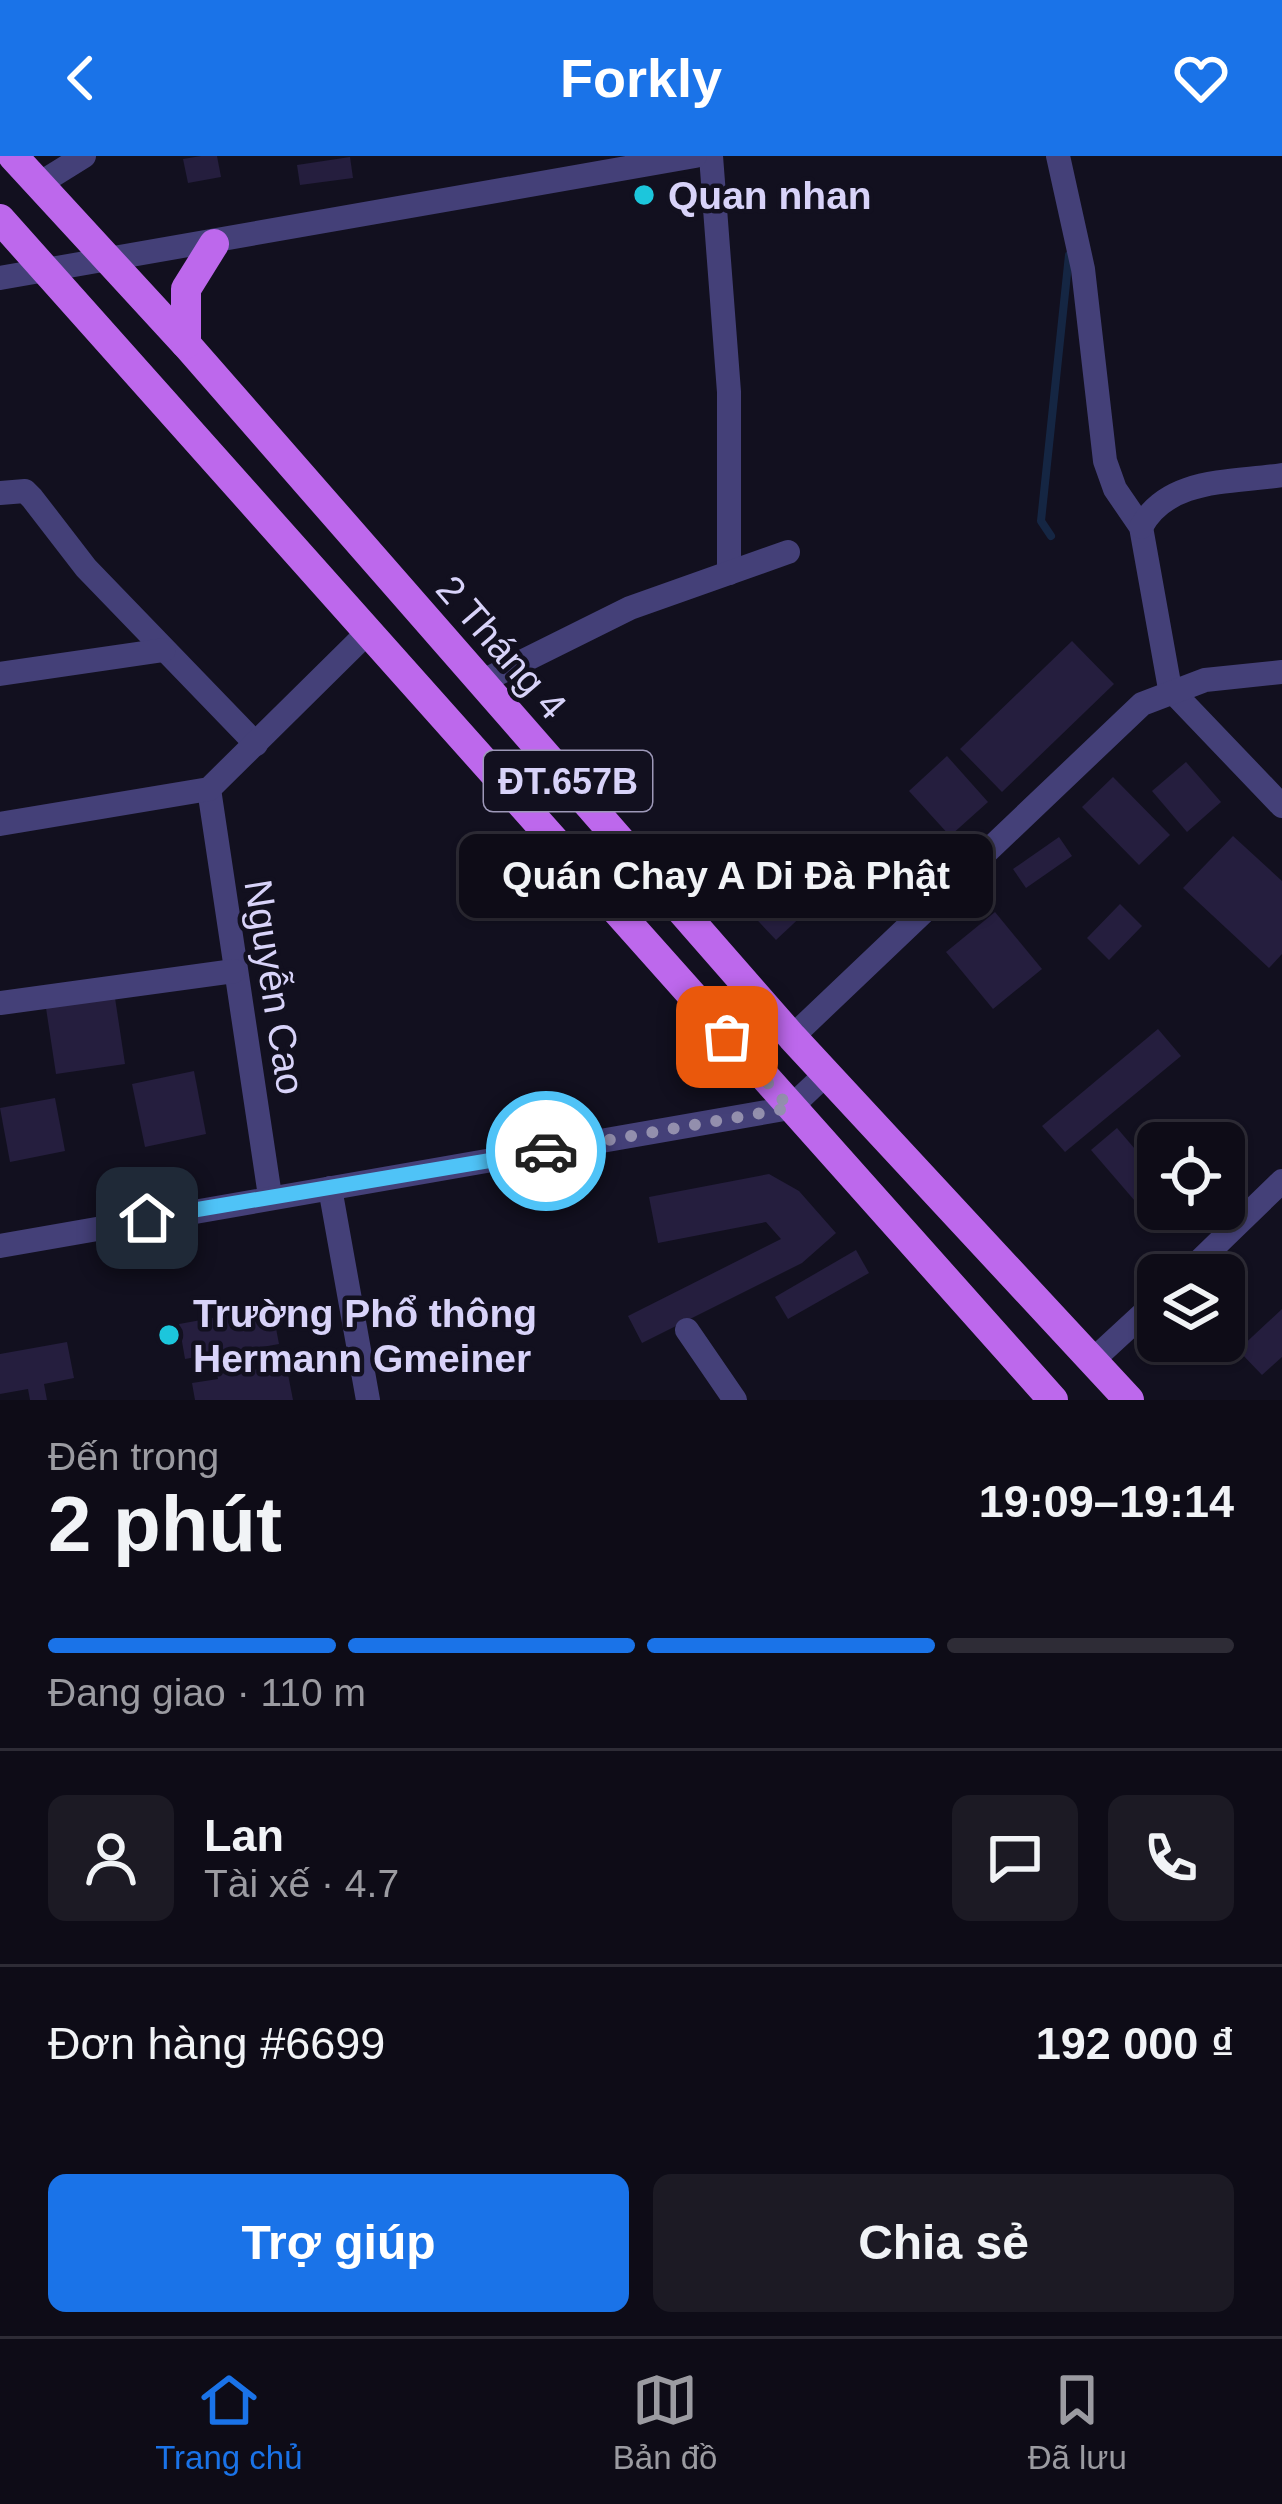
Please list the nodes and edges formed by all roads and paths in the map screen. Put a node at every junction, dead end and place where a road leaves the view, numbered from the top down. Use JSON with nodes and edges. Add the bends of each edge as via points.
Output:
{"nodes":[{"id":1,"x":13,"y":156,"type":"edge"},
{"id":2,"x":84,"y":156,"type":"edge"},
{"id":3,"x":695,"y":156,"type":"edge"},
{"id":4,"x":711,"y":156,"type":"edge"},
{"id":5,"x":1058,"y":156,"type":"edge"},
{"id":6,"x":39,"y":184,"type":"junction"},
{"id":7,"x":0,"y":219,"type":"edge"},
{"id":8,"x":214,"y":244,"type":"junction"},
{"id":9,"x":110,"y":260,"type":"junction"},
{"id":10,"x":47,"y":271,"type":"junction"},
{"id":11,"x":0,"y":278,"type":"edge"},
{"id":12,"x":186,"y":344,"type":"junction"},
{"id":13,"x":1282,"y":475,"type":"edge"},
{"id":14,"x":0,"y":494,"type":"edge"},
{"id":15,"x":1142,"y":527,"type":"junction"},
{"id":16,"x":788,"y":552,"type":"dead end"},
{"id":17,"x":729,"y":573,"type":"junction"},
{"id":18,"x":367,"y":633,"type":"junction"},
{"id":19,"x":164,"y":650,"type":"junction"},
{"id":20,"x":1282,"y":672,"type":"edge"},
{"id":21,"x":0,"y":674,"type":"edge"},
{"id":22,"x":481,"y":682,"type":"junction"},
{"id":23,"x":1170,"y":689,"type":"junction"},
{"id":24,"x":256,"y":744,"type":"junction"},
{"id":25,"x":209,"y":789,"type":"junction"},
{"id":26,"x":1282,"y":806,"type":"edge"},
{"id":27,"x":0,"y":824,"type":"edge"},
{"id":28,"x":234,"y":971,"type":"junction"},
{"id":29,"x":0,"y":1003,"type":"edge"},
{"id":30,"x":792,"y":1037,"type":"junction"},
{"id":31,"x":826,"y":1074,"type":"junction"},
{"id":32,"x":790,"y":1108,"type":"junction"},
{"id":33,"x":1282,"y":1181,"type":"edge"},
{"id":34,"x":330,"y":1188,"type":"junction"},
{"id":35,"x":270,"y":1196,"type":"junction"},
{"id":36,"x":0,"y":1246,"type":"edge"},
{"id":37,"x":1207,"y":1254,"type":"edge"},
{"id":38,"x":1137,"y":1319,"type":"edge"},
{"id":39,"x":688,"y":1330,"type":"dead end"},
{"id":40,"x":1093,"y":1360,"type":"junction"},
{"id":41,"x":368,"y":1400,"type":"edge"},
{"id":42,"x":735,"y":1400,"type":"edge"},
{"id":43,"x":1053,"y":1400,"type":"edge"},
{"id":44,"x":1129,"y":1400,"type":"edge"}],
"edges":[{"from":1,"to":6,"type":"main road","name":"2 Tháng 4","number":"ĐT.657B"},
{"from":2,"to":6,"type":"street"},
{"from":3,"to":8,"type":"street"},
{"from":4,"to":17,"type":"street","via":[[729,392]]},
{"from":5,"to":15,"type":"street","via":[[1084,269],[1105,461]]},
{"from":6,"to":9,"type":"main road","name":"2 Tháng 4","number":"ĐT.657B"},
{"from":7,"to":10,"type":"main road","number":"ĐT.657B"},
{"from":8,"to":9,"type":"street"},
{"from":8,"to":12,"type":"main road","via":[[186,290]]},
{"from":9,"to":10,"type":"street"},
{"from":9,"to":12,"type":"main road","name":"2 Tháng 4","number":"ĐT.657B"},
{"from":10,"to":11,"type":"street"},
{"from":10,"to":18,"type":"main road","number":"ĐT.657B"},
{"from":12,"to":22,"type":"main road","name":"2 Tháng 4","number":"ĐT.657B"},
{"from":13,"to":15,"type":"street","via":[[1172,491]]},
{"from":14,"to":19,"type":"street","via":[[25,491]]},
{"from":15,"to":23,"type":"street"},
{"from":16,"to":17,"type":"street"},
{"from":17,"to":22,"type":"street","via":[[571,633]]},
{"from":18,"to":24,"type":"street"},
{"from":18,"to":32,"type":"main road","number":"ĐT.657B"},
{"from":19,"to":21,"type":"street"},
{"from":19,"to":24,"type":"street"},
{"from":20,"to":23,"type":"street"},
{"from":22,"to":30,"type":"main road","name":"2 Tháng 4","number":"ĐT.657B"},
{"from":23,"to":26,"type":"street"},
{"from":23,"to":30,"type":"street","via":[[1114,730]]},
{"from":24,"to":25,"type":"street"},
{"from":25,"to":27,"type":"street"},
{"from":25,"to":28,"type":"street","name":"Nguyễn Cao"},
{"from":28,"to":29,"type":"street"},
{"from":28,"to":35,"type":"street","name":"Nguyễn Cao"},
{"from":30,"to":31,"type":"main road","name":"2 Tháng 4","number":"ĐT.657B"},
{"from":31,"to":32,"type":"street"},
{"from":31,"to":40,"type":"main road","name":"2 Tháng 4","number":"ĐT.657B"},
{"from":32,"to":34,"type":"street"},
{"from":32,"to":43,"type":"main road","number":"ĐT.657B"},
{"from":33,"to":37,"type":"street"},
{"from":34,"to":35,"type":"street"},
{"from":34,"to":41,"type":"street"},
{"from":35,"to":36,"type":"street"},
{"from":38,"to":40,"type":"street"},
{"from":39,"to":42,"type":"street"},
{"from":40,"to":44,"type":"main road","name":"2 Tháng 4","number":"ĐT.657B"}]}
